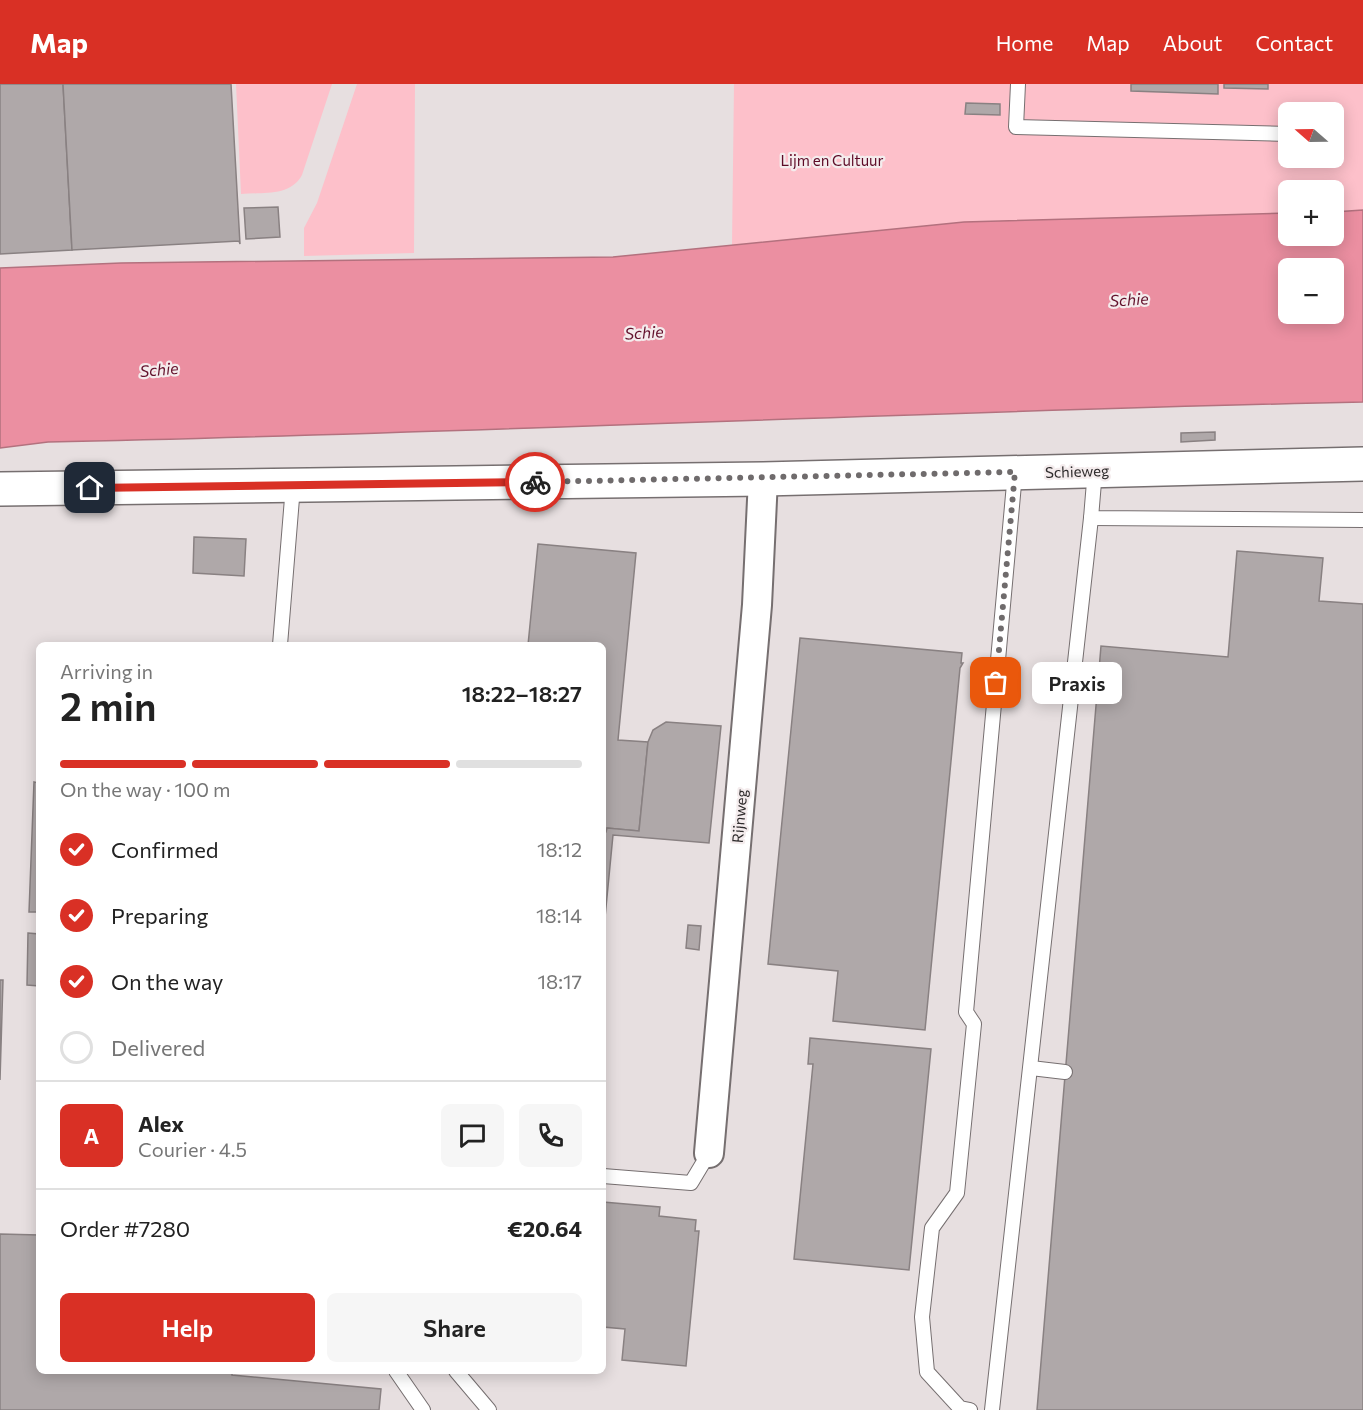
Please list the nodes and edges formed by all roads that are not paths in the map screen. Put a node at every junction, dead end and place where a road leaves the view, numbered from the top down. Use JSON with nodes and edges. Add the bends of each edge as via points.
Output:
{"nodes":[{"id":1,"x":1018,"y":84,"type":"edge"},
{"id":2,"x":1278,"y":134,"type":"edge"},
{"id":3,"x":1363,"y":464,"type":"edge"},
{"id":4,"x":1095,"y":470,"type":"junction"},
{"id":5,"x":1015,"y":472,"type":"junction"},
{"id":6,"x":763,"y":479,"type":"junction"},
{"id":7,"x":293,"y":486,"type":"junction"},
{"id":8,"x":0,"y":489,"type":"edge"},
{"id":9,"x":1091,"y":518,"type":"junction"},
{"id":10,"x":1363,"y":520,"type":"edge"},
{"id":11,"x":280,"y":642,"type":"edge"},
{"id":12,"x":1031,"y":1068,"type":"junction"},
{"id":13,"x":1065,"y":1072,"type":"dead end"},
{"id":14,"x":709,"y":1153,"type":"joint"},
{"id":15,"x":606,"y":1176,"type":"edge"},
{"id":16,"x":398,"y":1374,"type":"edge"},
{"id":17,"x":459,"y":1374,"type":"edge"},
{"id":18,"x":423,"y":1410,"type":"edge"},
{"id":19,"x":489,"y":1410,"type":"edge"},
{"id":20,"x":970,"y":1410,"type":"edge"},
{"id":21,"x":992,"y":1410,"type":"edge"}],
"edges":[{"from":1,"to":2,"type":"lane","via":[[1016,127]]},
{"from":3,"to":4,"type":"street","name":"Schieweg"},
{"from":4,"to":5,"type":"street","name":"Schieweg"},
{"from":4,"to":9,"type":"lane"},
{"from":5,"to":6,"type":"street","name":"Schieweg"},
{"from":5,"to":20,"type":"lane","via":[[966,1012],[974,1024],[957,1193],[932,1228],[922,1317],[927,1371],[960,1408]]},
{"from":6,"to":7,"type":"street","name":"Schieweg"},
{"from":6,"to":14,"type":"street","name":"Rijnweg","via":[[758,594]]},
{"from":7,"to":8,"type":"street","name":"Schieweg"},
{"from":7,"to":11,"type":"lane"},
{"from":9,"to":10,"type":"lane"},
{"from":9,"to":12,"type":"lane"},
{"from":12,"to":13,"type":"lane"},
{"from":12,"to":21,"type":"lane"},
{"from":14,"to":15,"type":"lane","via":[[691,1183]]},
{"from":16,"to":18,"type":"lane"},
{"from":17,"to":19,"type":"lane"}]}
